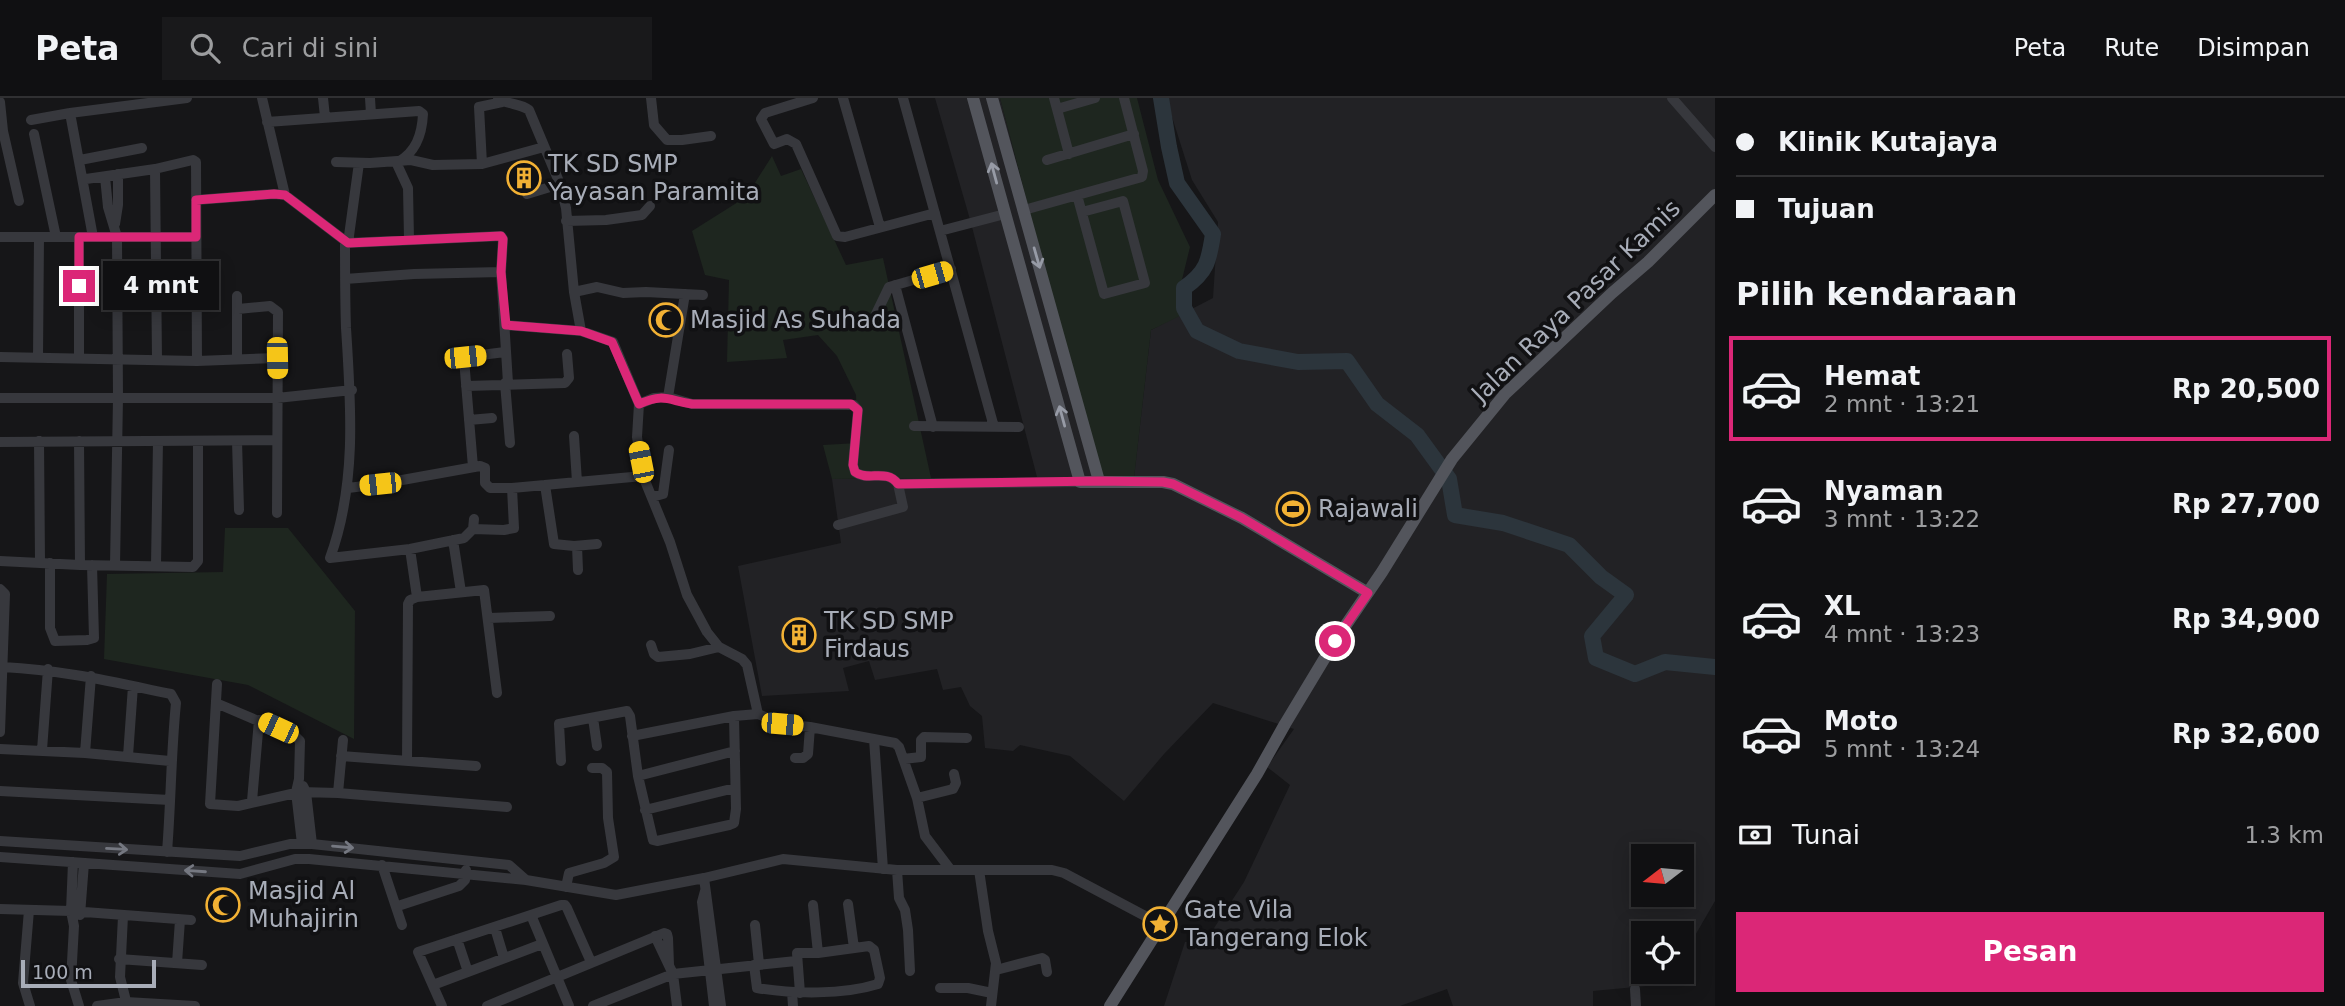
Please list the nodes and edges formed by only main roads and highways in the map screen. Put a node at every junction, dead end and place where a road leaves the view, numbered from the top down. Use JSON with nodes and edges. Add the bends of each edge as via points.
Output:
{"nodes":[{"id":1,"x":973,"y":98,"type":"edge"},
{"id":2,"x":992,"y":98,"type":"edge"},
{"id":3,"x":1715,"y":195,"type":"edge"},
{"id":4,"x":1028,"y":226,"type":"junction"},
{"id":5,"x":1010,"y":230,"type":"junction"},
{"id":6,"x":1099,"y":481,"type":"junction"},
{"id":7,"x":1368,"y":593,"type":"junction"},
{"id":8,"x":1110,"y":1006,"type":"edge"}],
"edges":[{"from":5,"to":1,"type":"main road","one_way":true},
{"from":2,"to":4,"type":"main road"},
{"from":3,"to":7,"type":"main road","name":"Jalan Raya Pasar Kamis","via":[[1505,394],[1438,479]]},
{"from":4,"to":5,"type":"main road"},
{"from":4,"to":6,"type":"main road","one_way":true},
{"from":6,"to":5,"type":"main road","one_way":true,"via":[[1080,482]]},
{"from":6,"to":7,"type":"main road","via":[[1173,484],[1242,518]]},
{"from":7,"to":8,"type":"main road","name":"Jalan Raya Pasar Kamis"}]}
